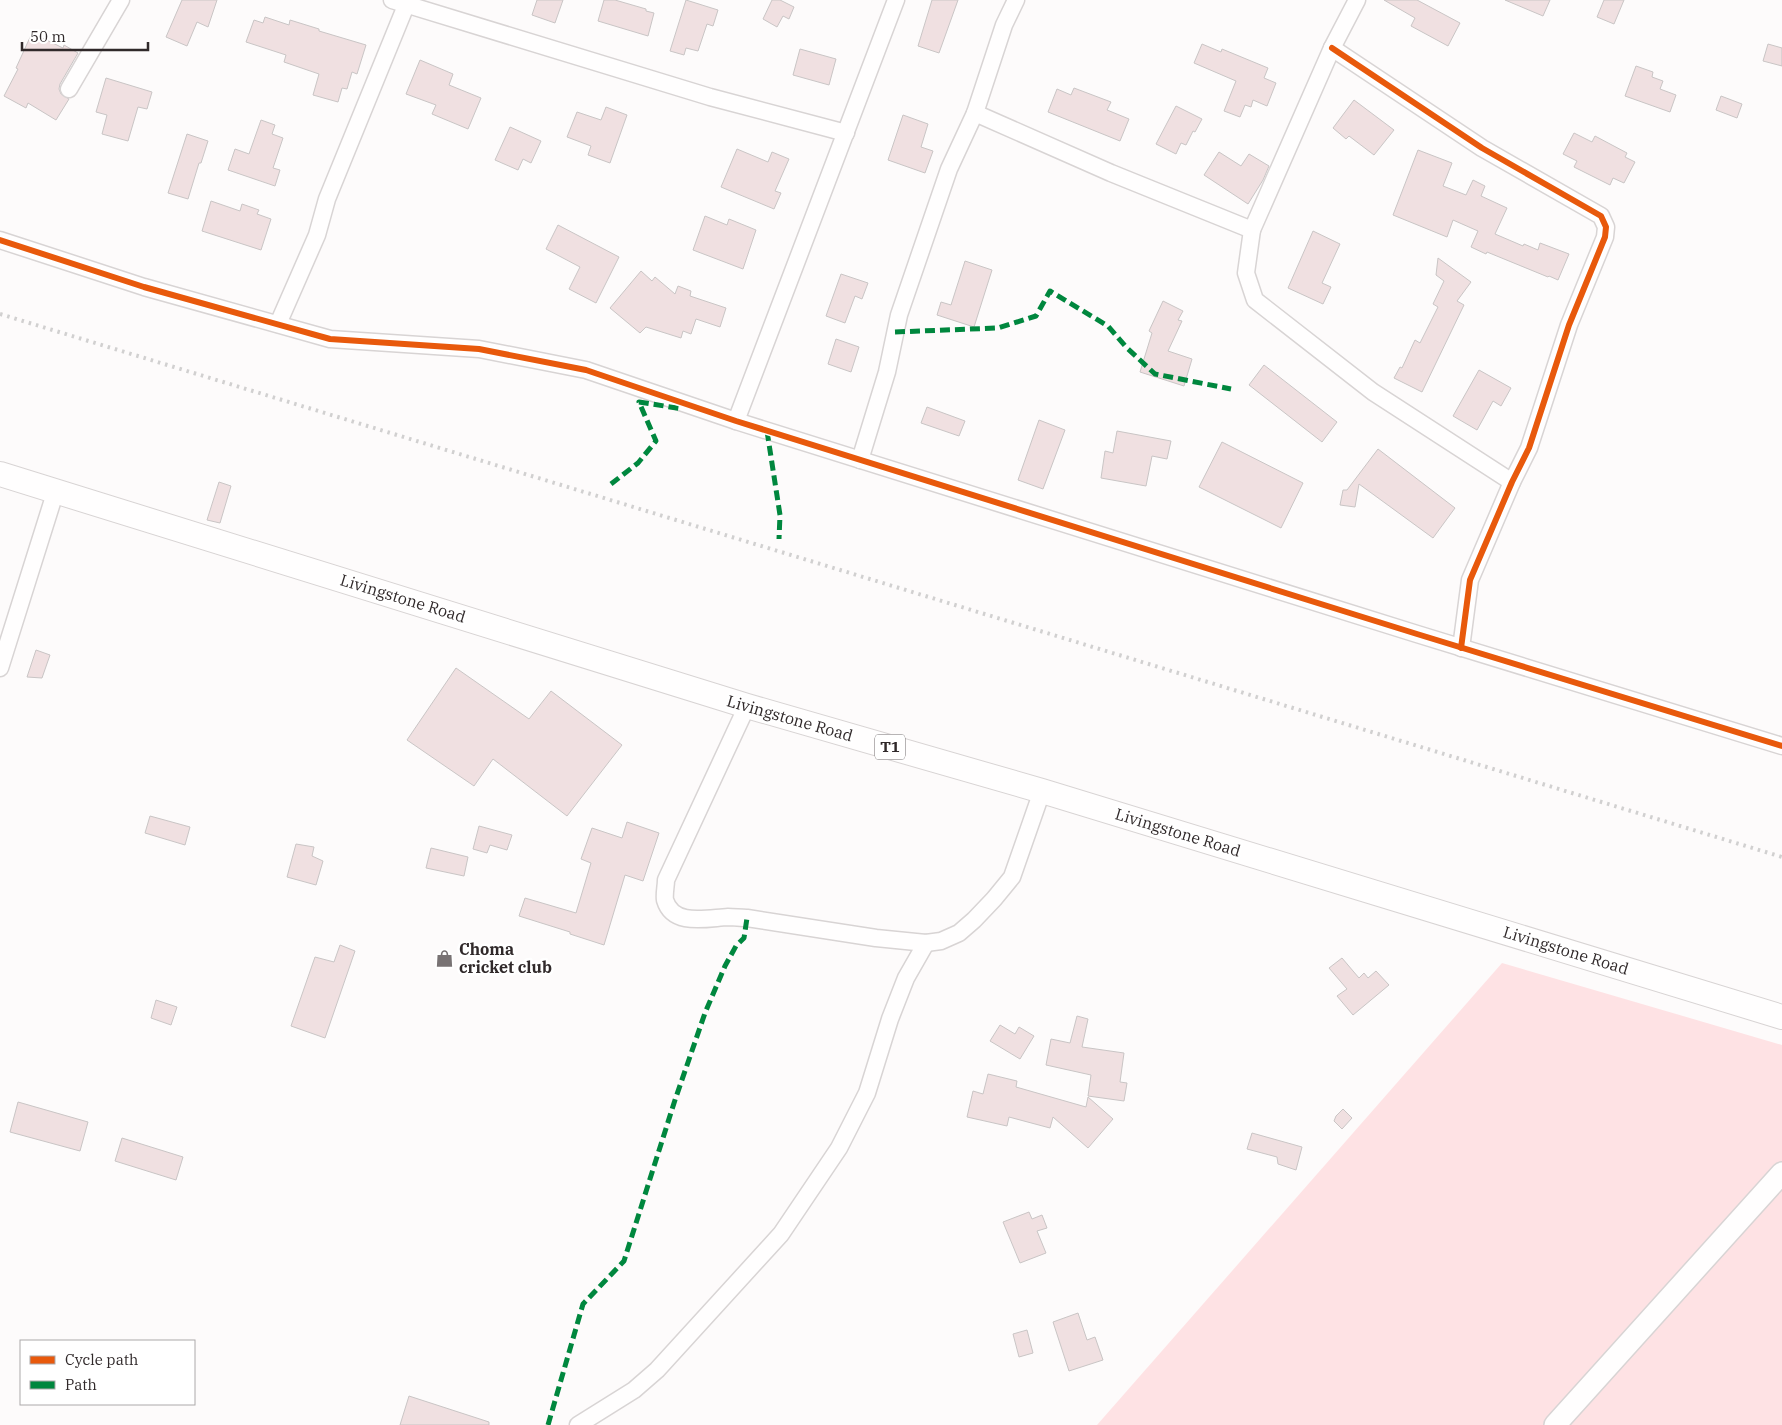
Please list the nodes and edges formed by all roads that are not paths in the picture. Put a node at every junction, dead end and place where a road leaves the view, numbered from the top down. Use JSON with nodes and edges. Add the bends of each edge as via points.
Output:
{"nodes":[{"id":1,"x":122,"y":0,"type":"edge"},
{"id":2,"x":896,"y":0,"type":"edge"},
{"id":3,"x":1016,"y":0,"type":"edge"},
{"id":4,"x":1357,"y":0,"type":"edge"},
{"id":5,"x":399,"y":2,"type":"edge"},
{"id":6,"x":431,"y":5,"type":"edge"},
{"id":7,"x":1332,"y":48,"type":"junction"},
{"id":8,"x":69,"y":89,"type":"dead end"},
{"id":9,"x":975,"y":113,"type":"junction"},
{"id":10,"x":846,"y":133,"type":"junction"},
{"id":11,"x":1252,"y":230,"type":"junction"},
{"id":12,"x":0,"y":240,"type":"edge"},
{"id":13,"x":278,"y":324,"type":"junction"},
{"id":14,"x":736,"y":421,"type":"junction"},
{"id":15,"x":860,"y":460,"type":"junction"},
{"id":16,"x":0,"y":474,"type":"edge"},
{"id":17,"x":1512,"y":482,"type":"junction"},
{"id":18,"x":56,"y":490,"type":"junction"},
{"id":19,"x":1461,"y":648,"type":"junction"},
{"id":20,"x":0,"y":668,"type":"edge"},
{"id":21,"x":747,"y":706,"type":"junction"},
{"id":22,"x":1782,"y":746,"type":"edge"},
{"id":23,"x":1042,"y":791,"type":"junction"},
{"id":24,"x":926,"y":943,"type":"junction"},
{"id":25,"x":1782,"y":1016,"type":"edge"},
{"id":26,"x":1782,"y":1174,"type":"edge"},
{"id":27,"x":578,"y":1425,"type":"edge"},
{"id":28,"x":1555,"y":1425,"type":"edge"}],
"edges":[{"from":1,"to":8,"type":"street"},
{"from":2,"to":10,"type":"street"},
{"from":3,"to":9,"type":"street","via":[[1004,24]]},
{"from":4,"to":7,"type":"street"},
{"from":5,"to":6,"type":"street"},
{"from":5,"to":13,"type":"street","via":[[316,235]]},
{"from":6,"to":10,"type":"street","via":[[710,96]]},
{"from":7,"to":11,"type":"street"},
{"from":7,"to":17,"type":"street","via":[[1482,148],[1601,216],[1606,227],[1605,238],[1566,334],[1529,448]]},
{"from":9,"to":11,"type":"street"},
{"from":9,"to":15,"type":"street","via":[[949,169],[899,315],[887,372]]},
{"from":10,"to":14,"type":"street"},
{"from":11,"to":17,"type":"street","via":[[1246,273],[1255,300],[1373,392]]},
{"from":12,"to":13,"type":"street","via":[[144,287]]},
{"from":13,"to":14,"type":"street","via":[[330,339],[479,350],[586,370]]},
{"from":14,"to":15,"type":"street"},
{"from":15,"to":19,"type":"street"},
{"from":16,"to":18,"type":"highway","name":"Livingstone Road","number":"T1"},
{"from":17,"to":19,"type":"street","via":[[1470,580]]},
{"from":18,"to":20,"type":"street"},
{"from":18,"to":21,"type":"highway","name":"Livingstone Road","number":"T1"},
{"from":19,"to":22,"type":"street"},
{"from":21,"to":23,"type":"highway","name":"Livingstone Road","number":"T1"},
{"from":21,"to":24,"type":"street","via":[[666,880],[665,898],[669,908],[692,920],[747,918]]},
{"from":23,"to":24,"type":"street","via":[[1012,877],[959,933]]},
{"from":23,"to":25,"type":"highway","name":"Livingstone Road","number":"T1"},
{"from":24,"to":27,"type":"street","via":[[906,978],[867,1093],[839,1148],[781,1234],[657,1370],[634,1390]]},
{"from":26,"to":28,"type":"main road"}]}
